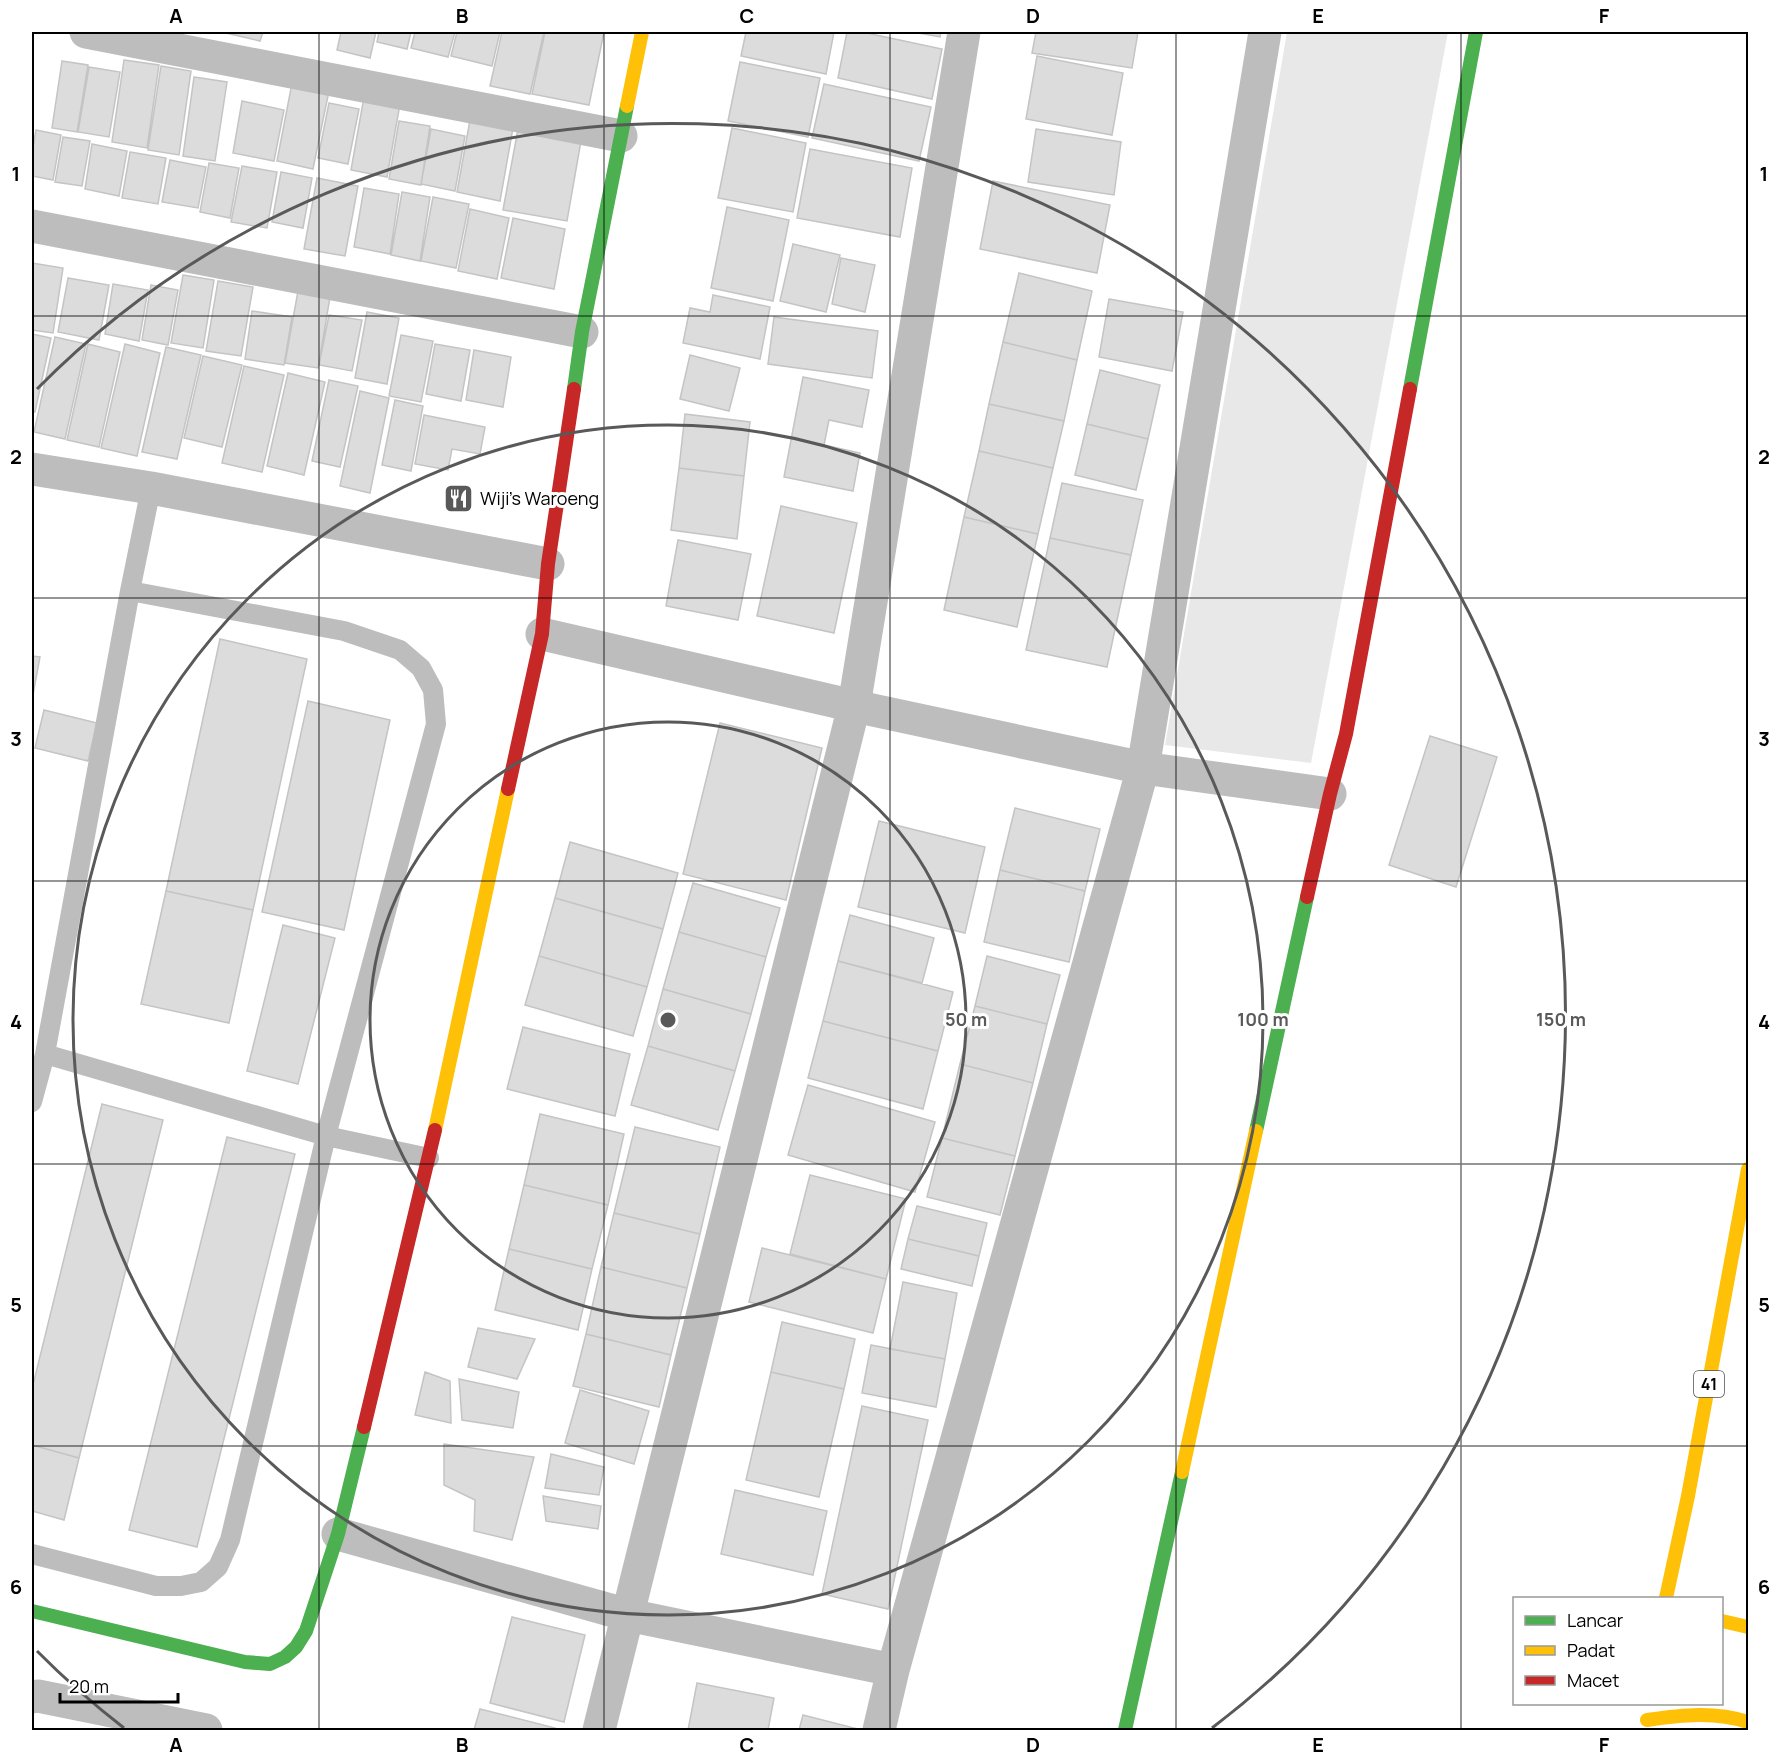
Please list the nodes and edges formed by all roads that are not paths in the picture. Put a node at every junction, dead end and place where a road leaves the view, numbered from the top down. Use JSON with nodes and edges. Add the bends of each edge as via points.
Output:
{"nodes":[{"id":1,"x":86,"y":32,"type":"edge"},
{"id":2,"x":642,"y":32,"type":"edge"},
{"id":3,"x":964,"y":32,"type":"edge"},
{"id":4,"x":1265,"y":32,"type":"edge"},
{"id":5,"x":1476,"y":32,"type":"edge"},
{"id":6,"x":621,"y":136,"type":"junction"},
{"id":7,"x":32,"y":226,"type":"edge"},
{"id":8,"x":582,"y":332,"type":"junction"},
{"id":9,"x":32,"y":469,"type":"edge"},
{"id":10,"x":150,"y":489,"type":"junction"},
{"id":11,"x":548,"y":564,"type":"junction"},
{"id":12,"x":130,"y":591,"type":"junction"},
{"id":13,"x":542,"y":634,"type":"junction"},
{"id":14,"x":854,"y":706,"type":"junction"},
{"id":15,"x":1143,"y":768,"type":"junction"},
{"id":16,"x":1330,"y":795,"type":"junction"},
{"id":17,"x":45,"y":1054,"type":"junction"},
{"id":18,"x":32,"y":1102,"type":"edge"},
{"id":19,"x":326,"y":1136,"type":"junction"},
{"id":20,"x":429,"y":1158,"type":"junction"},
{"id":21,"x":1749,"y":1169,"type":"edge"},
{"id":22,"x":338,"y":1534,"type":"junction"},
{"id":23,"x":32,"y":1554,"type":"edge"},
{"id":24,"x":1669,"y":1580,"type":"junction"},
{"id":25,"x":1682,"y":1593,"type":"dead end"},
{"id":26,"x":1666,"y":1597,"type":"edge"},
{"id":27,"x":32,"y":1611,"type":"edge"},
{"id":28,"x":628,"y":1615,"type":"junction"},
{"id":29,"x":1723,"y":1621,"type":"edge"},
{"id":30,"x":1749,"y":1627,"type":"edge"},
{"id":31,"x":893,"y":1670,"type":"junction"},
{"id":32,"x":32,"y":1697,"type":"edge"},
{"id":33,"x":1650,"y":1705,"type":"edge"},
{"id":34,"x":1749,"y":1722,"type":"edge"},
{"id":35,"x":1646,"y":1725,"type":"edge"},
{"id":36,"x":206,"y":1731,"type":"edge"},
{"id":37,"x":599,"y":1731,"type":"edge"},
{"id":38,"x":879,"y":1731,"type":"edge"},
{"id":39,"x":1125,"y":1731,"type":"edge"}],
"edges":[{"from":1,"to":6,"type":"street"},
{"from":2,"to":6,"type":"main road"},
{"from":3,"to":14,"type":"street"},
{"from":4,"to":15,"type":"street"},
{"from":5,"to":16,"type":"main road","via":[[1346,734]]},
{"from":6,"to":8,"type":"main road"},
{"from":7,"to":8,"type":"street"},
{"from":8,"to":11,"type":"main road"},
{"from":9,"to":10,"type":"street"},
{"from":10,"to":11,"type":"street"},
{"from":10,"to":12,"type":"lane"},
{"from":11,"to":13,"type":"main road"},
{"from":12,"to":17,"type":"lane"},
{"from":12,"to":19,"type":"lane","via":[[344,631],[378,642],[400,650],[421,668],[434,690],[436,724]]},
{"from":13,"to":14,"type":"street"},
{"from":13,"to":20,"type":"main road"},
{"from":14,"to":15,"type":"street"},
{"from":14,"to":28,"type":"street"},
{"from":15,"to":16,"type":"street"},
{"from":15,"to":31,"type":"street"},
{"from":16,"to":39,"type":"main road"},
{"from":17,"to":18,"type":"lane"},
{"from":17,"to":19,"type":"lane"},
{"from":19,"to":20,"type":"lane"},
{"from":19,"to":23,"type":"lane","via":[[230,1540],[218,1567],[201,1582],[156,1586]]},
{"from":20,"to":22,"type":"main road"},
{"from":21,"to":24,"type":"main road","number":"41"},
{"from":22,"to":27,"type":"main road","via":[[306,1631],[296,1647],[270,1664],[245,1662]]},
{"from":22,"to":28,"type":"street"},
{"from":24,"to":25,"type":"main road"},
{"from":24,"to":26,"type":"main road","number":"41"},
{"from":28,"to":31,"type":"street"},
{"from":28,"to":37,"type":"street"},
{"from":29,"to":30,"type":"main road"},
{"from":31,"to":38,"type":"street"},
{"from":32,"to":36,"type":"street"},
{"from":33,"to":35,"type":"main road"},
{"from":34,"to":35,"type":"main road","via":[[1730,1715],[1701,1713]]}]}
